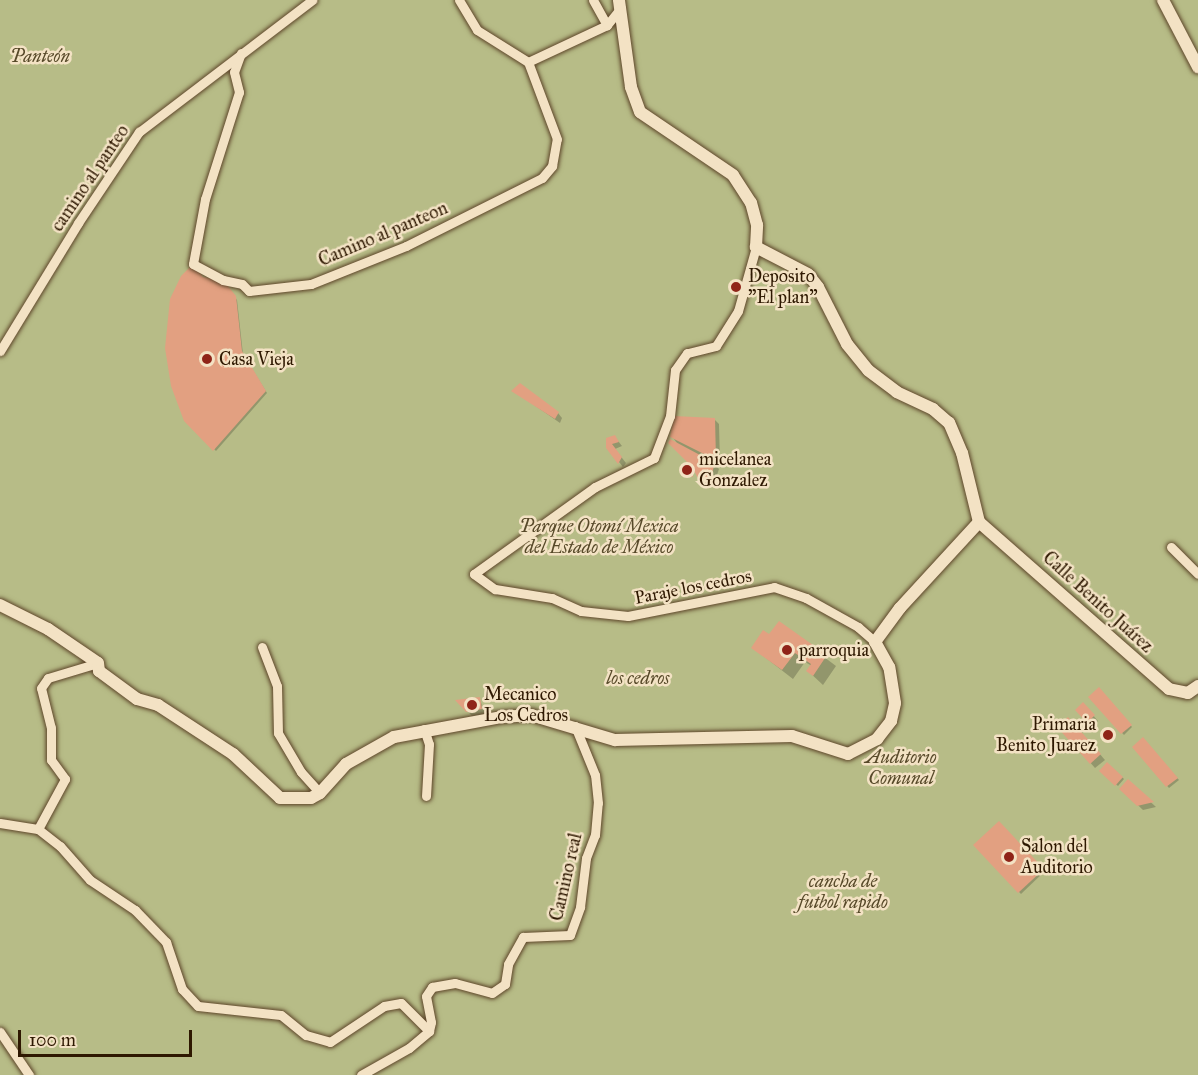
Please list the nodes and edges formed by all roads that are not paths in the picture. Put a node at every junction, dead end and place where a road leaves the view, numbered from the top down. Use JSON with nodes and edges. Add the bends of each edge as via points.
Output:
{"nodes":[{"id":1,"x":312,"y":0,"type":"edge"},
{"id":2,"x":459,"y":0,"type":"edge"},
{"id":3,"x":592,"y":0,"type":"edge"},
{"id":4,"x":1163,"y":0,"type":"edge"},
{"id":5,"x":620,"y":4,"type":"edge"},
{"id":6,"x":607,"y":26,"type":"junction"},
{"id":7,"x":241,"y":52,"type":"junction"},
{"id":8,"x":528,"y":62,"type":"junction"},
{"id":9,"x":1198,"y":67,"type":"edge"},
{"id":10,"x":756,"y":247,"type":"junction"},
{"id":11,"x":0,"y":351,"type":"edge"},
{"id":12,"x":979,"y":522,"type":"junction"},
{"id":13,"x":1171,"y":547,"type":"dead end"},
{"id":14,"x":1198,"y":574,"type":"edge"},
{"id":15,"x":0,"y":605,"type":"edge"},
{"id":16,"x":875,"y":642,"type":"junction"},
{"id":17,"x":262,"y":647,"type":"dead end"},
{"id":18,"x":98,"y":663,"type":"junction"},
{"id":19,"x":1198,"y":686,"type":"edge"},
{"id":20,"x":575,"y":726,"type":"junction"},
{"id":21,"x":424,"y":729,"type":"junction"},
{"id":22,"x":320,"y":793,"type":"junction"},
{"id":23,"x":426,"y":796,"type":"dead end"},
{"id":24,"x":0,"y":823,"type":"edge"},
{"id":25,"x":38,"y":829,"type":"junction"},
{"id":26,"x":429,"y":1031,"type":"junction"},
{"id":27,"x":0,"y":1032,"type":"edge"},
{"id":28,"x":29,"y":1075,"type":"edge"},
{"id":29,"x":361,"y":1075,"type":"edge"}],
"edges":[{"from":1,"to":7,"type":"street","name":"camino al panteo"},
{"from":2,"to":8,"type":"street","via":[[477,30]]},
{"from":3,"to":6,"type":"street"},
{"from":4,"to":9,"type":"main road"},
{"from":5,"to":6,"type":"street"},
{"from":5,"to":10,"type":"main road","via":[[628,73],[640,112],[733,175],[743,186],[757,225]]},
{"from":6,"to":8,"type":"street"},
{"from":7,"to":8,"type":"street","name":"Camino al panteon","via":[[234,72],[239,92],[205,199],[193,264],[223,280],[242,284],[249,291],[311,284],[406,246],[542,178],[552,166],[557,139]]},
{"from":7,"to":11,"type":"street","name":"camino al panteo","via":[[139,132]]},
{"from":10,"to":12,"type":"main road","via":[[808,274],[847,344],[868,370],[950,423],[962,453]]},
{"from":10,"to":16,"type":"street","name":"Paraje los cedros","via":[[738,311],[716,346],[687,354],[675,370],[670,416],[654,458],[596,487],[474,574],[495,589],[552,598],[581,611],[628,616],[774,587],[806,598],[858,627]]},
{"from":12,"to":16,"type":"main road","via":[[900,608]]},
{"from":12,"to":19,"type":"main road","name":"Calle Benito Juárez","via":[[1169,689],[1183,693]]},
{"from":13,"to":14,"type":"street"},
{"from":15,"to":18,"type":"main road","via":[[48,629]]},
{"from":16,"to":20,"type":"main road","via":[[889,667],[893,686],[891,721],[877,739],[848,754],[792,736],[615,740]]},
{"from":17,"to":22,"type":"street","via":[[277,686],[278,734]]},
{"from":18,"to":22,"type":"main road","via":[[99,670],[137,699],[158,705],[233,754],[280,798],[311,798]]},
{"from":18,"to":25,"type":"street","via":[[48,678],[41,688],[51,728],[51,760],[64,780]]},
{"from":20,"to":21,"type":"main road","via":[[531,715]]},
{"from":20,"to":26,"type":"street","name":"Camino real","via":[[595,775],[598,803],[580,907],[570,935],[523,937],[508,964],[505,984],[492,993],[455,983],[432,987],[426,996]]},
{"from":21,"to":22,"type":"main road","via":[[369,749],[346,764]]},
{"from":21,"to":23,"type":"street","via":[[429,744]]},
{"from":24,"to":25,"type":"street"},
{"from":25,"to":26,"type":"street","via":[[60,846],[90,880],[152,926],[173,957],[182,989],[198,1006],[281,1015],[306,1035],[330,1042],[384,1006],[401,1003]]},
{"from":26,"to":29,"type":"street","via":[[409,1048]]},
{"from":27,"to":28,"type":"street"}]}
